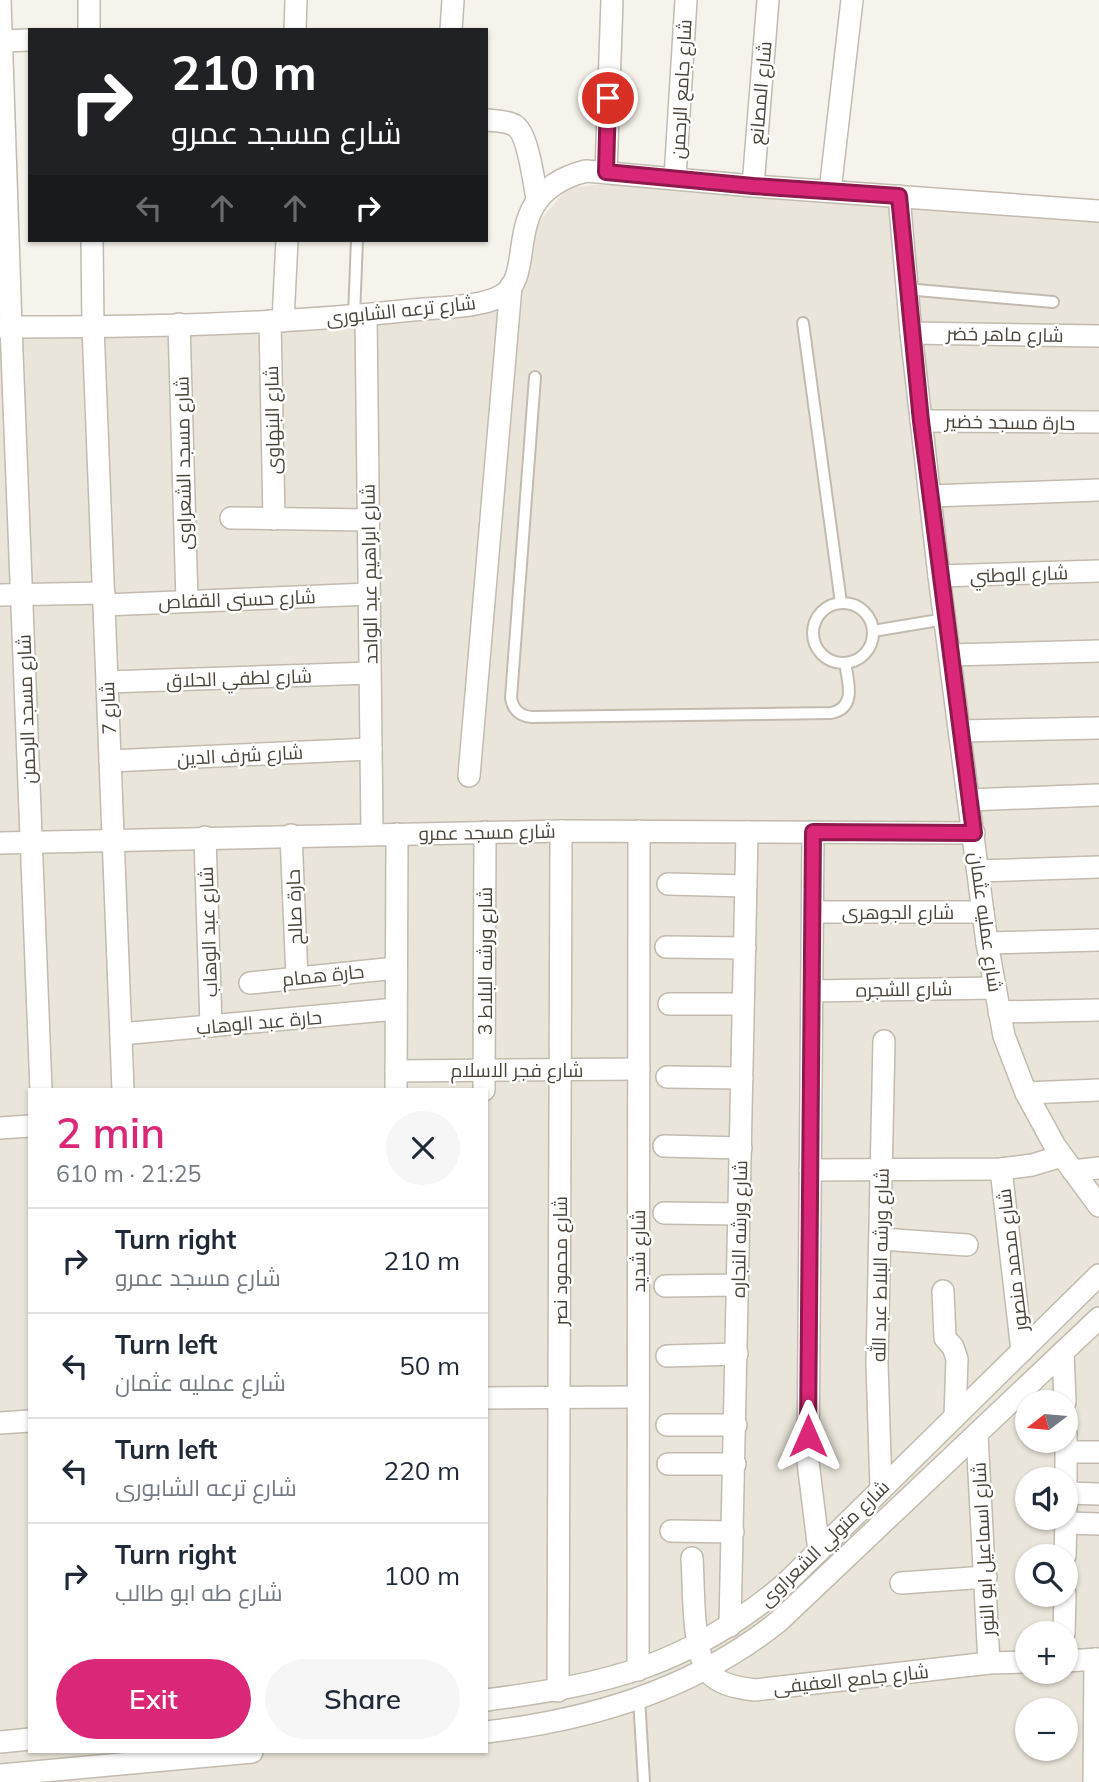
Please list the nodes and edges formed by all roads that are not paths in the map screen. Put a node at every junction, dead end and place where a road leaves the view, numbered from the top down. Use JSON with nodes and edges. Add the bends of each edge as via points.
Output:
{"nodes":[{"id":1,"x":0,"y":0,"type":"edge"},
{"id":2,"x":89,"y":0,"type":"edge"},
{"id":3,"x":296,"y":0,"type":"edge"},
{"id":4,"x":453,"y":0,"type":"edge"},
{"id":5,"x":612,"y":0,"type":"edge"},
{"id":6,"x":686,"y":0,"type":"edge"},
{"id":7,"x":768,"y":0,"type":"edge"},
{"id":8,"x":852,"y":0,"type":"edge"},
{"id":9,"x":89,"y":28,"type":"edge"},
{"id":10,"x":295,"y":28,"type":"edge"},
{"id":11,"x":451,"y":28,"type":"edge"},
{"id":12,"x":28,"y":40,"type":"edge"},
{"id":13,"x":2,"y":41,"type":"junction"},
{"id":14,"x":488,"y":120,"type":"edge"},
{"id":15,"x":606,"y":172,"type":"junction"},
{"id":16,"x":675,"y":178,"type":"junction"},
{"id":17,"x":753,"y":186,"type":"junction"},
{"id":18,"x":830,"y":191,"type":"junction"},
{"id":19,"x":899,"y":196,"type":"junction"},
{"id":20,"x":537,"y":199,"type":"junction"},
{"id":21,"x":1099,"y":211,"type":"edge"},
{"id":22,"x":92,"y":242,"type":"edge"},
{"id":23,"x":287,"y":242,"type":"edge"},
{"id":24,"x":357,"y":242,"type":"edge"},
{"id":25,"x":511,"y":286,"type":"junction"},
{"id":26,"x":906,"y":289,"type":"junction"},
{"id":27,"x":1053,"y":302,"type":"dead end"},
{"id":28,"x":360,"y":315,"type":"junction"},
{"id":29,"x":277,"y":321,"type":"junction"},
{"id":30,"x":803,"y":323,"type":"dead end"},
{"id":31,"x":180,"y":324,"type":"junction"},
{"id":32,"x":93,"y":326,"type":"junction"},
{"id":33,"x":5,"y":327,"type":"edge"},
{"id":34,"x":911,"y":333,"type":"junction"},
{"id":35,"x":1099,"y":336,"type":"edge"},
{"id":36,"x":535,"y":377,"type":"dead end"},
{"id":37,"x":921,"y":421,"type":"junction"},
{"id":38,"x":1099,"y":422,"type":"edge"},
{"id":39,"x":1099,"y":490,"type":"edge"},
{"id":40,"x":930,"y":496,"type":"junction"},
{"id":41,"x":231,"y":518,"type":"dead end"},
{"id":42,"x":274,"y":519,"type":"junction"},
{"id":43,"x":368,"y":520,"type":"junction"},
{"id":44,"x":1099,"y":571,"type":"edge"},
{"id":45,"x":939,"y":576,"type":"junction"},
{"id":46,"x":369,"y":594,"type":"junction"},
{"id":47,"x":10,"y":595,"type":"edge"},
{"id":48,"x":104,"y":599,"type":"junction"},
{"id":49,"x":187,"y":601,"type":"junction"},
{"id":50,"x":841,"y":603,"type":"junction"},
{"id":51,"x":945,"y":619,"type":"junction"},
{"id":52,"x":873,"y":631,"type":"junction"},
{"id":53,"x":1099,"y":652,"type":"edge"},
{"id":54,"x":950,"y":655,"type":"junction"},
{"id":55,"x":845,"y":663,"type":"junction"},
{"id":56,"x":370,"y":673,"type":"junction"},
{"id":57,"x":107,"y":682,"type":"junction"},
{"id":58,"x":1099,"y":728,"type":"edge"},
{"id":59,"x":960,"y":731,"type":"junction"},
{"id":60,"x":371,"y":749,"type":"junction"},
{"id":61,"x":110,"y":761,"type":"junction"},
{"id":62,"x":470,"y":776,"type":"dead end"},
{"id":63,"x":1099,"y":795,"type":"edge"},
{"id":64,"x":969,"y":800,"type":"junction"},
{"id":65,"x":561,"y":831,"type":"junction"},
{"id":66,"x":639,"y":831,"type":"junction"},
{"id":67,"x":485,"y":832,"type":"junction"},
{"id":68,"x":747,"y":832,"type":"junction"},
{"id":69,"x":813,"y":832,"type":"junction"},
{"id":70,"x":974,"y":833,"type":"junction"},
{"id":71,"x":372,"y":834,"type":"junction"},
{"id":72,"x":397,"y":834,"type":"junction"},
{"id":73,"x":291,"y":835,"type":"junction"},
{"id":74,"x":205,"y":837,"type":"junction"},
{"id":75,"x":113,"y":840,"type":"junction"},
{"id":76,"x":31,"y":842,"type":"junction"},
{"id":77,"x":0,"y":843,"type":"edge"},
{"id":78,"x":1099,"y":867,"type":"edge"},
{"id":79,"x":978,"y":871,"type":"junction"},
{"id":80,"x":668,"y":884,"type":"dead end"},
{"id":81,"x":746,"y":886,"type":"junction"},
{"id":82,"x":813,"y":912,"type":"junction"},
{"id":83,"x":984,"y":912,"type":"junction"},
{"id":84,"x":1099,"y":940,"type":"edge"},
{"id":85,"x":987,"y":943,"type":"junction"},
{"id":86,"x":666,"y":947,"type":"dead end"},
{"id":87,"x":745,"y":948,"type":"junction"},
{"id":88,"x":396,"y":968,"type":"junction"},
{"id":89,"x":297,"y":978,"type":"junction"},
{"id":90,"x":250,"y":983,"type":"dead end"},
{"id":91,"x":995,"y":988,"type":"junction"},
{"id":92,"x":812,"y":990,"type":"junction"},
{"id":93,"x":668,"y":1004,"type":"dead end"},
{"id":94,"x":743,"y":1004,"type":"junction"},
{"id":95,"x":396,"y":1009,"type":"junction"},
{"id":96,"x":1099,"y":1010,"type":"edge"},
{"id":97,"x":999,"y":1012,"type":"junction"},
{"id":98,"x":211,"y":1026,"type":"junction"},
{"id":99,"x":121,"y":1034,"type":"junction"},
{"id":100,"x":884,"y":1041,"type":"dead end"},
{"id":101,"x":560,"y":1069,"type":"junction"},
{"id":102,"x":639,"y":1069,"type":"junction"},
{"id":103,"x":667,"y":1077,"type":"dead end"},
{"id":104,"x":742,"y":1078,"type":"junction"},
{"id":105,"x":396,"y":1080,"type":"edge"},
{"id":106,"x":484,"y":1080,"type":"edge"},
{"id":107,"x":41,"y":1088,"type":"edge"},
{"id":108,"x":123,"y":1088,"type":"edge"},
{"id":109,"x":1099,"y":1090,"type":"edge"},
{"id":110,"x":1026,"y":1093,"type":"junction"},
{"id":111,"x":28,"y":1126,"type":"edge"},
{"id":112,"x":0,"y":1128,"type":"edge"},
{"id":113,"x":664,"y":1146,"type":"dead end"},
{"id":114,"x":741,"y":1148,"type":"junction"},
{"id":115,"x":1068,"y":1164,"type":"junction"},
{"id":116,"x":1099,"y":1168,"type":"edge"},
{"id":117,"x":882,"y":1169,"type":"junction"},
{"id":118,"x":1001,"y":1169,"type":"junction"},
{"id":119,"x":810,"y":1170,"type":"junction"},
{"id":120,"x":1099,"y":1206,"type":"edge"},
{"id":121,"x":664,"y":1213,"type":"dead end"},
{"id":122,"x":740,"y":1214,"type":"junction"},
{"id":123,"x":881,"y":1239,"type":"junction"},
{"id":124,"x":967,"y":1245,"type":"dead end"},
{"id":125,"x":1099,"y":1275,"type":"edge"},
{"id":126,"x":738,"y":1285,"type":"junction"},
{"id":127,"x":665,"y":1286,"type":"dead end"},
{"id":128,"x":943,"y":1291,"type":"dead end"},
{"id":129,"x":1099,"y":1318,"type":"edge"},
{"id":130,"x":1022,"y":1351,"type":"junction"},
{"id":131,"x":1063,"y":1352,"type":"junction"},
{"id":132,"x":737,"y":1354,"type":"junction"},
{"id":133,"x":667,"y":1356,"type":"dead end"},
{"id":134,"x":1065,"y":1390,"type":"edge"},
{"id":135,"x":639,"y":1397,"type":"junction"},
{"id":136,"x":488,"y":1398,"type":"edge"},
{"id":137,"x":560,"y":1398,"type":"junction"},
{"id":138,"x":955,"y":1416,"type":"junction"},
{"id":139,"x":28,"y":1421,"type":"edge"},
{"id":140,"x":0,"y":1423,"type":"edge"},
{"id":141,"x":736,"y":1424,"type":"junction"},
{"id":142,"x":667,"y":1426,"type":"dead end"},
{"id":143,"x":977,"y":1436,"type":"junction"},
{"id":144,"x":1078,"y":1446,"type":"edge"},
{"id":145,"x":1099,"y":1452,"type":"edge"},
{"id":146,"x":668,"y":1464,"type":"dead end"},
{"id":147,"x":735,"y":1464,"type":"junction"},
{"id":148,"x":881,"y":1489,"type":"junction"},
{"id":149,"x":1078,"y":1493,"type":"edge"},
{"id":150,"x":1099,"y":1494,"type":"edge"},
{"id":151,"x":1078,"y":1521,"type":"edge"},
{"id":152,"x":1099,"y":1524,"type":"edge"},
{"id":153,"x":671,"y":1531,"type":"dead end"},
{"id":154,"x":733,"y":1532,"type":"junction"},
{"id":155,"x":818,"y":1551,"type":"junction"},
{"id":156,"x":692,"y":1558,"type":"dead end"},
{"id":157,"x":986,"y":1577,"type":"junction"},
{"id":158,"x":901,"y":1583,"type":"dead end"},
{"id":159,"x":730,"y":1626,"type":"junction"},
{"id":160,"x":698,"y":1644,"type":"junction"},
{"id":161,"x":1097,"y":1659,"type":"edge"},
{"id":162,"x":1078,"y":1660,"type":"edge"},
{"id":163,"x":1015,"y":1662,"type":"edge"},
{"id":164,"x":989,"y":1663,"type":"junction"},
{"id":165,"x":706,"y":1669,"type":"junction"},
{"id":166,"x":638,"y":1671,"type":"junction"},
{"id":167,"x":558,"y":1691,"type":"junction"},
{"id":168,"x":639,"y":1698,"type":"junction"},
{"id":169,"x":488,"y":1700,"type":"edge"},
{"id":170,"x":488,"y":1731,"type":"edge"},
{"id":171,"x":28,"y":1739,"type":"edge"},
{"id":172,"x":0,"y":1742,"type":"edge"},
{"id":173,"x":244,"y":1753,"type":"edge"},
{"id":174,"x":94,"y":1774,"type":"edge"},
{"id":175,"x":0,"y":1775,"type":"edge"},
{"id":176,"x":644,"y":1782,"type":"edge"},
{"id":177,"x":1094,"y":1782,"type":"edge"}],
"edges":[{"from":1,"to":13,"type":"street","name":"شارع مسجد الرحمن"},
{"from":2,"to":9,"type":"street"},
{"from":3,"to":10,"type":"street"},
{"from":4,"to":11,"type":"street"},
{"from":5,"to":15,"type":"street"},
{"from":6,"to":16,"type":"street","name":"شارع جامع الرحمن"},
{"from":7,"to":17,"type":"street","name":"شارع المصانع"},
{"from":8,"to":18,"type":"street"},
{"from":12,"to":13,"type":"street"},
{"from":13,"to":33,"type":"street","name":"شارع مسجد الرحمن"},
{"from":14,"to":20,"type":"street","via":[[519,128]]},
{"from":15,"to":16,"type":"street"},
{"from":15,"to":20,"type":"street","via":[[568,176]]},
{"from":16,"to":17,"type":"street"},
{"from":17,"to":18,"type":"street"},
{"from":18,"to":19,"type":"street"},
{"from":19,"to":21,"type":"street"},
{"from":19,"to":26,"type":"street","name":"شارع عمليه عثمان"},
{"from":20,"to":25,"type":"street","via":[[527,218]]},
{"from":22,"to":32,"type":"street","name":"شارع 7"},
{"from":23,"to":29,"type":"street","name":"شارع البنهاوى"},
{"from":24,"to":28,"type":"lane"},
{"from":25,"to":28,"type":"street","name":"شارع ترعه الشابورى","via":[[504,294],[481,302]]},
{"from":25,"to":62,"type":"street"},
{"from":26,"to":27,"type":"lane"},
{"from":26,"to":34,"type":"street","name":"شارع عمليه عثمان"},
{"from":28,"to":29,"type":"street","name":"شارع ترعه الشابورى"},
{"from":28,"to":43,"type":"street","name":"شارع ابراهيم عبد الواحد"},
{"from":29,"to":31,"type":"street","name":"شارع ترعه الشابورى"},
{"from":29,"to":42,"type":"street","name":"شارع البنهاوى"},
{"from":30,"to":50,"type":"lane"},
{"from":31,"to":32,"type":"street","name":"شارع ترعه الشابورى"},
{"from":31,"to":49,"type":"street","name":"شارع مسجد الشعراوى"},
{"from":32,"to":33,"type":"street","name":"شارع ترعه الشابورى"},
{"from":32,"to":48,"type":"street","name":"شارع 7"},
{"from":33,"to":47,"type":"street","name":"شارع مسجد الرحمن"},
{"from":34,"to":35,"type":"street","name":"شارع ماهر خضر"},
{"from":34,"to":37,"type":"street","name":"شارع عمليه عثمان"},
{"from":36,"to":55,"type":"lane","via":[[512,698],[520,714],[831,713],[841,710],[850,695]]},
{"from":37,"to":38,"type":"street","name":"حارة مسجد خضير"},
{"from":37,"to":40,"type":"street","name":"شارع عمليه عثمان"},
{"from":39,"to":40,"type":"street"},
{"from":40,"to":45,"type":"street","name":"شارع عمليه عثمان"},
{"from":41,"to":42,"type":"street"},
{"from":42,"to":43,"type":"street"},
{"from":43,"to":46,"type":"street","name":"شارع ابراهيم عبد الواحد"},
{"from":44,"to":45,"type":"street","name":"شارع الوطني"},
{"from":45,"to":51,"type":"street","name":"شارع عمليه عثمان"},
{"from":46,"to":49,"type":"street","name":"شارع حسنى القفاص"},
{"from":46,"to":56,"type":"street","name":"شارع ابراهيم عبد الواحد"},
{"from":47,"to":48,"type":"street","name":"شارع حسنى القفاص"},
{"from":47,"to":76,"type":"street","name":"شارع مسجد الرحمن"},
{"from":48,"to":49,"type":"street","name":"شارع حسنى القفاص"},
{"from":48,"to":57,"type":"street","name":"شارع 7"},
{"from":50,"to":52,"type":"lane","via":[[866,613]]},
{"from":50,"to":55,"type":"lane","via":[[824,610],[813,635],[820,652]]},
{"from":51,"to":52,"type":"lane"},
{"from":51,"to":54,"type":"street","name":"شارع عمليه عثمان"},
{"from":52,"to":55,"type":"lane","via":[[869,649]]},
{"from":53,"to":54,"type":"street"},
{"from":54,"to":59,"type":"street","name":"شارع عمليه عثمان"},
{"from":56,"to":57,"type":"street","name":"شارع لطفي الحلاق"},
{"from":56,"to":60,"type":"street","name":"شارع ابراهيم عبد الواحد"},
{"from":57,"to":61,"type":"street","name":"شارع 7"},
{"from":58,"to":59,"type":"street"},
{"from":59,"to":64,"type":"street","name":"شارع عمليه عثمان"},
{"from":60,"to":61,"type":"street","name":"شارع شرف الدين"},
{"from":60,"to":71,"type":"street","name":"شارع ابراهيم عبد الواحد"},
{"from":61,"to":75,"type":"street","name":"شارع 7"},
{"from":63,"to":64,"type":"street"},
{"from":64,"to":70,"type":"street","name":"شارع عمليه عثمان"},
{"from":65,"to":66,"type":"street","name":"شارع مسجد عمرو"},
{"from":65,"to":67,"type":"street","name":"شارع مسجد عمرو"},
{"from":65,"to":101,"type":"street","name":"شارع محمود نصر"},
{"from":66,"to":68,"type":"street","name":"شارع مسجد عمرو"},
{"from":66,"to":102,"type":"street","name":"شارع شديد"},
{"from":67,"to":72,"type":"street","name":"شارع مسجد عمرو"},
{"from":67,"to":106,"type":"street","name":"شارع ورشه البلاط 3"},
{"from":68,"to":69,"type":"street","name":"شارع مسجد عمرو"},
{"from":68,"to":81,"type":"street","name":"شارع ورشه النجاره"},
{"from":69,"to":70,"type":"street","name":"شارع مسجد عمرو"},
{"from":69,"to":82,"type":"street"},
{"from":70,"to":79,"type":"street","name":"شارع عمليه عثمان"},
{"from":71,"to":72,"type":"street","name":"شارع مسجد عمرو"},
{"from":71,"to":73,"type":"street","name":"شارع مسجد عمرو"},
{"from":72,"to":88,"type":"street"},
{"from":73,"to":74,"type":"street","name":"شارع مسجد عمرو"},
{"from":73,"to":89,"type":"street","name":"حارة صالح"},
{"from":74,"to":75,"type":"street","name":"شارع مسجد عمرو"},
{"from":74,"to":98,"type":"street","name":"شارع عبد الوهاب"},
{"from":75,"to":76,"type":"street","name":"شارع مسجد عمرو"},
{"from":75,"to":99,"type":"street","name":"شارع 7"},
{"from":76,"to":77,"type":"street","name":"شارع مسجد عمرو"},
{"from":76,"to":107,"type":"street","name":"شارع مسجد الرحمن"},
{"from":78,"to":79,"type":"street"},
{"from":79,"to":83,"type":"street","name":"شارع عمليه عثمان"},
{"from":80,"to":81,"type":"street"},
{"from":81,"to":87,"type":"street","name":"شارع ورشه النجاره"},
{"from":82,"to":83,"type":"street","name":"شارع الجوهرى"},
{"from":82,"to":92,"type":"street"},
{"from":83,"to":85,"type":"street","name":"شارع عمليه عثمان"},
{"from":84,"to":85,"type":"street"},
{"from":85,"to":91,"type":"street","name":"شارع عمليه عثمان"},
{"from":86,"to":87,"type":"street"},
{"from":87,"to":94,"type":"street","name":"شارع ورشه النجاره"},
{"from":88,"to":89,"type":"street","name":"حارة همام"},
{"from":88,"to":95,"type":"street"},
{"from":89,"to":90,"type":"street","name":"حارة همام"},
{"from":91,"to":92,"type":"street","name":"شارع الشجره"},
{"from":91,"to":97,"type":"street","name":"شارع عمليه عثمان"},
{"from":92,"to":119,"type":"street"},
{"from":93,"to":94,"type":"street"},
{"from":94,"to":104,"type":"street","name":"شارع ورشه النجاره"},
{"from":95,"to":98,"type":"street","name":"حارة عبد الوهاب"},
{"from":95,"to":105,"type":"street"},
{"from":96,"to":97,"type":"street"},
{"from":97,"to":110,"type":"street","name":"شارع عمليه عثمان"},
{"from":98,"to":99,"type":"street","name":"حارة عبد الوهاب"},
{"from":99,"to":108,"type":"street","name":"شارع 7"},
{"from":100,"to":117,"type":"street","name":"شارع ورشه البلاط عبد الله"},
{"from":101,"to":102,"type":"street","name":"شارع فجر الاسلام"},
{"from":101,"to":106,"type":"street","name":"شارع فجر الاسلام"},
{"from":101,"to":137,"type":"street","name":"شارع محمود نصر"},
{"from":102,"to":135,"type":"street","name":"شارع شديد"},
{"from":103,"to":104,"type":"street"},
{"from":104,"to":114,"type":"street","name":"شارع ورشه النجاره"},
{"from":105,"to":106,"type":"street","name":"شارع فجر الاسلام"},
{"from":109,"to":110,"type":"street"},
{"from":110,"to":115,"type":"street","name":"شارع عمليه عثمان"},
{"from":111,"to":112,"type":"street"},
{"from":113,"to":114,"type":"street"},
{"from":114,"to":122,"type":"street","name":"شارع ورشه النجاره"},
{"from":115,"to":116,"type":"street"},
{"from":115,"to":118,"type":"street"},
{"from":115,"to":120,"type":"street","name":"شارع عمليه عثمان"},
{"from":117,"to":118,"type":"street"},
{"from":117,"to":119,"type":"street"},
{"from":117,"to":123,"type":"street","name":"شارع ورشه البلاط عبد الله"},
{"from":118,"to":130,"type":"street","name":"شارع محمد منصور"},
{"from":119,"to":155,"type":"street","via":[[808,1462]]},
{"from":121,"to":122,"type":"street"},
{"from":122,"to":126,"type":"street","name":"شارع ورشه النجاره"},
{"from":123,"to":124,"type":"street"},
{"from":123,"to":148,"type":"street","name":"شارع ورشه البلاط عبد الله","via":[[877,1363]]},
{"from":125,"to":130,"type":"street","name":"شارع متولي الشعراوى"},
{"from":126,"to":127,"type":"street"},
{"from":126,"to":132,"type":"street","name":"شارع ورشه النجاره"},
{"from":128,"to":138,"type":"street","via":[[945,1338],[957,1359]]},
{"from":129,"to":131,"type":"street","name":"شارع متولي الشعراوى"},
{"from":130,"to":138,"type":"street","name":"شارع متولي الشعراوى"},
{"from":131,"to":134,"type":"street"},
{"from":131,"to":143,"type":"street","name":"شارع متولي الشعراوى"},
{"from":132,"to":133,"type":"street"},
{"from":132,"to":141,"type":"street","name":"شارع ورشه النجاره"},
{"from":135,"to":137,"type":"street"},
{"from":135,"to":166,"type":"street","name":"شارع شديد"},
{"from":136,"to":137,"type":"street"},
{"from":137,"to":167,"type":"street","name":"شارع محمود نصر"},
{"from":138,"to":148,"type":"street","name":"شارع متولي الشعراوى"},
{"from":139,"to":140,"type":"street"},
{"from":141,"to":142,"type":"street"},
{"from":141,"to":147,"type":"street","name":"شارع ورشه النجاره"},
{"from":143,"to":157,"type":"street","name":"شارع اسماعيل ابو النور"},
{"from":143,"to":165,"type":"street","name":"شارع متولي الشعراوى","via":[[779,1622],[749,1646]]},
{"from":144,"to":145,"type":"street"},
{"from":146,"to":147,"type":"street"},
{"from":147,"to":154,"type":"street","name":"شارع ورشه النجاره"},
{"from":148,"to":155,"type":"street","name":"شارع متولي الشعراوى"},
{"from":149,"to":150,"type":"street"},
{"from":151,"to":152,"type":"street"},
{"from":153,"to":154,"type":"street"},
{"from":154,"to":159,"type":"street","name":"شارع ورشه النجاره"},
{"from":155,"to":159,"type":"street","name":"شارع متولي الشعراوى","via":[[785,1584]]},
{"from":156,"to":160,"type":"street"},
{"from":157,"to":158,"type":"street"},
{"from":157,"to":164,"type":"street","name":"شارع اسماعيل ابو النور"},
{"from":159,"to":160,"type":"street","name":"شارع متولي الشعراوى"},
{"from":160,"to":165,"type":"street"},
{"from":160,"to":166,"type":"street","name":"شارع متولي الشعراوى"},
{"from":161,"to":162,"type":"street"},
{"from":161,"to":177,"type":"street"},
{"from":163,"to":164,"type":"street","name":"شارع جامع العفيفى"},
{"from":164,"to":165,"type":"street","name":"شارع جامع العفيفى","via":[[755,1690],[728,1684]]},
{"from":165,"to":168,"type":"street","name":"شارع متولي الشعراوى"},
{"from":166,"to":167,"type":"street","name":"شارع متولي الشعراوى"},
{"from":167,"to":169,"type":"street","name":"شارع متولي الشعراوى"},
{"from":168,"to":170,"type":"street","name":"شارع متولي الشعراوى","via":[[570,1718]]},
{"from":168,"to":176,"type":"lane"},
{"from":171,"to":172,"type":"street"},
{"from":173,"to":174,"type":"street"},
{"from":174,"to":175,"type":"street"}]}
